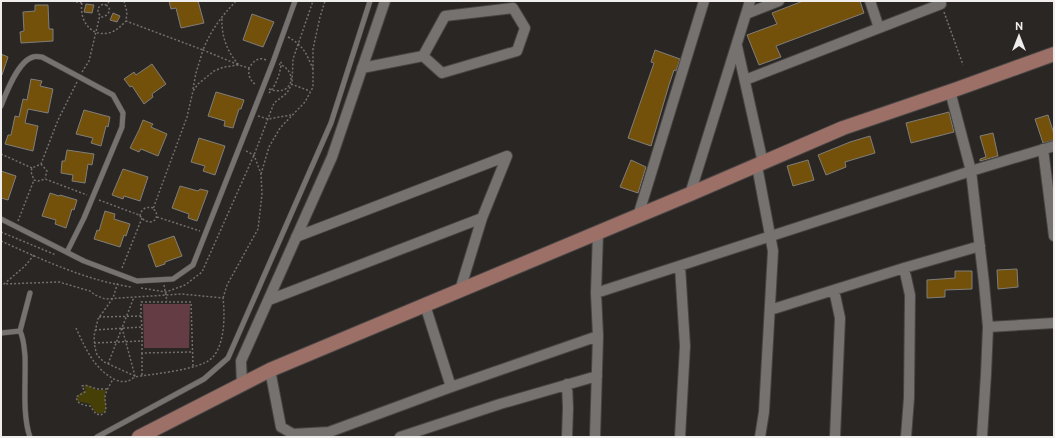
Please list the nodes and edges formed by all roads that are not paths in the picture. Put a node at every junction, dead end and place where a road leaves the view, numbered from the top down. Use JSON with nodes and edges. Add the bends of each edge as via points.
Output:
{"nodes":[{"id":1,"x":295,"y":1,"type":"edge"},
{"id":2,"x":370,"y":1,"type":"edge"},
{"id":3,"x":385,"y":1,"type":"edge"},
{"id":4,"x":704,"y":1,"type":"edge"},
{"id":5,"x":750,"y":1,"type":"edge"},
{"id":6,"x":779,"y":1,"type":"edge"},
{"id":7,"x":870,"y":1,"type":"edge"},
{"id":8,"x":941,"y":4,"type":"road end"},
{"id":9,"x":746,"y":14,"type":"junction"},
{"id":10,"x":879,"y":28,"type":"junction"},
{"id":11,"x":737,"y":44,"type":"junction"},
{"id":12,"x":1054,"y":54,"type":"edge"},
{"id":13,"x":423,"y":56,"type":"junction"},
{"id":14,"x":362,"y":68,"type":"junction"},
{"id":15,"x":745,"y":80,"type":"junction"},
{"id":16,"x":950,"y":91,"type":"junction"},
{"id":17,"x":1,"y":106,"type":"edge"},
{"id":18,"x":1054,"y":146,"type":"edge"},
{"id":19,"x":1043,"y":149,"type":"junction"},
{"id":20,"x":760,"y":164,"type":"junction"},
{"id":21,"x":971,"y":171,"type":"junction"},
{"id":22,"x":690,"y":194,"type":"junction"},
{"id":23,"x":638,"y":216,"type":"junction"},
{"id":24,"x":482,"y":218,"type":"junction"},
{"id":25,"x":1,"y":219,"type":"edge"},
{"id":26,"x":598,"y":233,"type":"junction"},
{"id":27,"x":771,"y":236,"type":"junction"},
{"id":28,"x":1054,"y":236,"type":"edge"},
{"id":29,"x":296,"y":237,"type":"junction"},
{"id":30,"x":980,"y":246,"type":"junction"},
{"id":31,"x":67,"y":252,"type":"junction"},
{"id":32,"x":680,"y":266,"type":"junction"},
{"id":33,"x":904,"y":268,"type":"junction"},
{"id":34,"x":460,"y":290,"type":"junction"},
{"id":35,"x":834,"y":290,"type":"junction"},
{"id":36,"x":30,"y":293,"type":"dead end"},
{"id":37,"x":596,"y":293,"type":"junction"},
{"id":38,"x":268,"y":300,"type":"junction"},
{"id":39,"x":425,"y":305,"type":"junction"},
{"id":40,"x":770,"y":310,"type":"junction"},
{"id":41,"x":1054,"y":324,"type":"edge"},
{"id":42,"x":988,"y":327,"type":"junction"},
{"id":43,"x":20,"y":332,"type":"junction"},
{"id":44,"x":1,"y":333,"type":"edge"},
{"id":45,"x":598,"y":336,"type":"junction"},
{"id":46,"x":270,"y":370,"type":"junction"},
{"id":47,"x":597,"y":376,"type":"junction"},
{"id":48,"x":242,"y":384,"type":"junction"},
{"id":49,"x":567,"y":384,"type":"junction"},
{"id":50,"x":451,"y":387,"type":"junction"},
{"id":51,"x":312,"y":433,"type":"junction"},
{"id":52,"x":330,"y":435,"type":"edge"},
{"id":53,"x":30,"y":437,"type":"edge"},
{"id":54,"x":97,"y":437,"type":"edge"},
{"id":55,"x":139,"y":437,"type":"edge"},
{"id":56,"x":301,"y":437,"type":"edge"},
{"id":57,"x":400,"y":437,"type":"edge"},
{"id":58,"x":567,"y":437,"type":"edge"},
{"id":59,"x":595,"y":437,"type":"edge"},
{"id":60,"x":680,"y":437,"type":"edge"},
{"id":61,"x":760,"y":437,"type":"edge"},
{"id":62,"x":835,"y":437,"type":"edge"},
{"id":63,"x":906,"y":437,"type":"edge"},
{"id":64,"x":982,"y":437,"type":"edge"}],
"edges":[{"from":1,"to":31,"type":"lane","via":[[193,265],[173,279],[137,282]]},
{"from":2,"to":54,"type":"lane","via":[[331,123],[228,358],[204,378]]},
{"from":3,"to":14,"type":"street"},
{"from":4,"to":23,"type":"street"},
{"from":5,"to":9,"type":"street"},
{"from":6,"to":9,"type":"street"},
{"from":7,"to":10,"type":"street"},
{"from":8,"to":10,"type":"street"},
{"from":9,"to":11,"type":"street"},
{"from":10,"to":15,"type":"street"},
{"from":11,"to":15,"type":"street"},
{"from":11,"to":22,"type":"street"},
{"from":12,"to":16,"type":"main road"},
{"from":13,"to":13,"type":"street","via":[[444,16],[513,8],[526,28],[516,51],[442,73]]},
{"from":13,"to":14,"type":"street"},
{"from":14,"to":29,"type":"street","via":[[332,157]]},
{"from":15,"to":20,"type":"street"},
{"from":16,"to":20,"type":"main road","via":[[843,128]]},
{"from":16,"to":21,"type":"street"},
{"from":17,"to":31,"type":"lane","via":[[12,79],[24,64],[32,57],[42,57],[113,95],[123,113],[122,127]]},
{"from":18,"to":19,"type":"street"},
{"from":19,"to":21,"type":"street"},
{"from":19,"to":28,"type":"street"},
{"from":20,"to":22,"type":"main road"},
{"from":20,"to":27,"type":"street"},
{"from":21,"to":27,"type":"street"},
{"from":21,"to":30,"type":"street"},
{"from":22,"to":23,"type":"main road"},
{"from":23,"to":26,"type":"main road"},
{"from":24,"to":29,"type":"street","via":[[506,156]]},
{"from":24,"to":34,"type":"street"},
{"from":24,"to":38,"type":"street"},
{"from":25,"to":31,"type":"lane"},
{"from":26,"to":34,"type":"main road"},
{"from":26,"to":37,"type":"street"},
{"from":27,"to":32,"type":"street"},
{"from":27,"to":40,"type":"street","via":[[774,251]]},
{"from":29,"to":38,"type":"street"},
{"from":30,"to":33,"type":"street"},
{"from":30,"to":42,"type":"street"},
{"from":32,"to":37,"type":"street"},
{"from":32,"to":60,"type":"street","via":[[685,346]]},
{"from":33,"to":35,"type":"street"},
{"from":33,"to":63,"type":"street","via":[[910,295]]},
{"from":34,"to":39,"type":"main road"},
{"from":35,"to":40,"type":"street"},
{"from":35,"to":62,"type":"street","via":[[840,318]]},
{"from":36,"to":43,"type":"lane"},
{"from":37,"to":45,"type":"street"},
{"from":38,"to":48,"type":"street","via":[[241,361]]},
{"from":39,"to":46,"type":"main road"},
{"from":39,"to":50,"type":"street"},
{"from":40,"to":61,"type":"street","via":[[764,412]]},
{"from":41,"to":42,"type":"street"},
{"from":42,"to":64,"type":"street"},
{"from":43,"to":44,"type":"lane"},
{"from":43,"to":53,"type":"lane","via":[[23,338],[26,374],[26,426]]},
{"from":45,"to":47,"type":"street"},
{"from":45,"to":50,"type":"street"},
{"from":46,"to":48,"type":"main road"},
{"from":46,"to":51,"type":"street","via":[[281,427],[293,434]]},
{"from":47,"to":49,"type":"street"},
{"from":47,"to":59,"type":"street"},
{"from":48,"to":55,"type":"main road"},
{"from":49,"to":57,"type":"street"},
{"from":49,"to":58,"type":"street"},
{"from":50,"to":52,"type":"street"},
{"from":51,"to":52,"type":"street"},
{"from":51,"to":56,"type":"street"}]}
